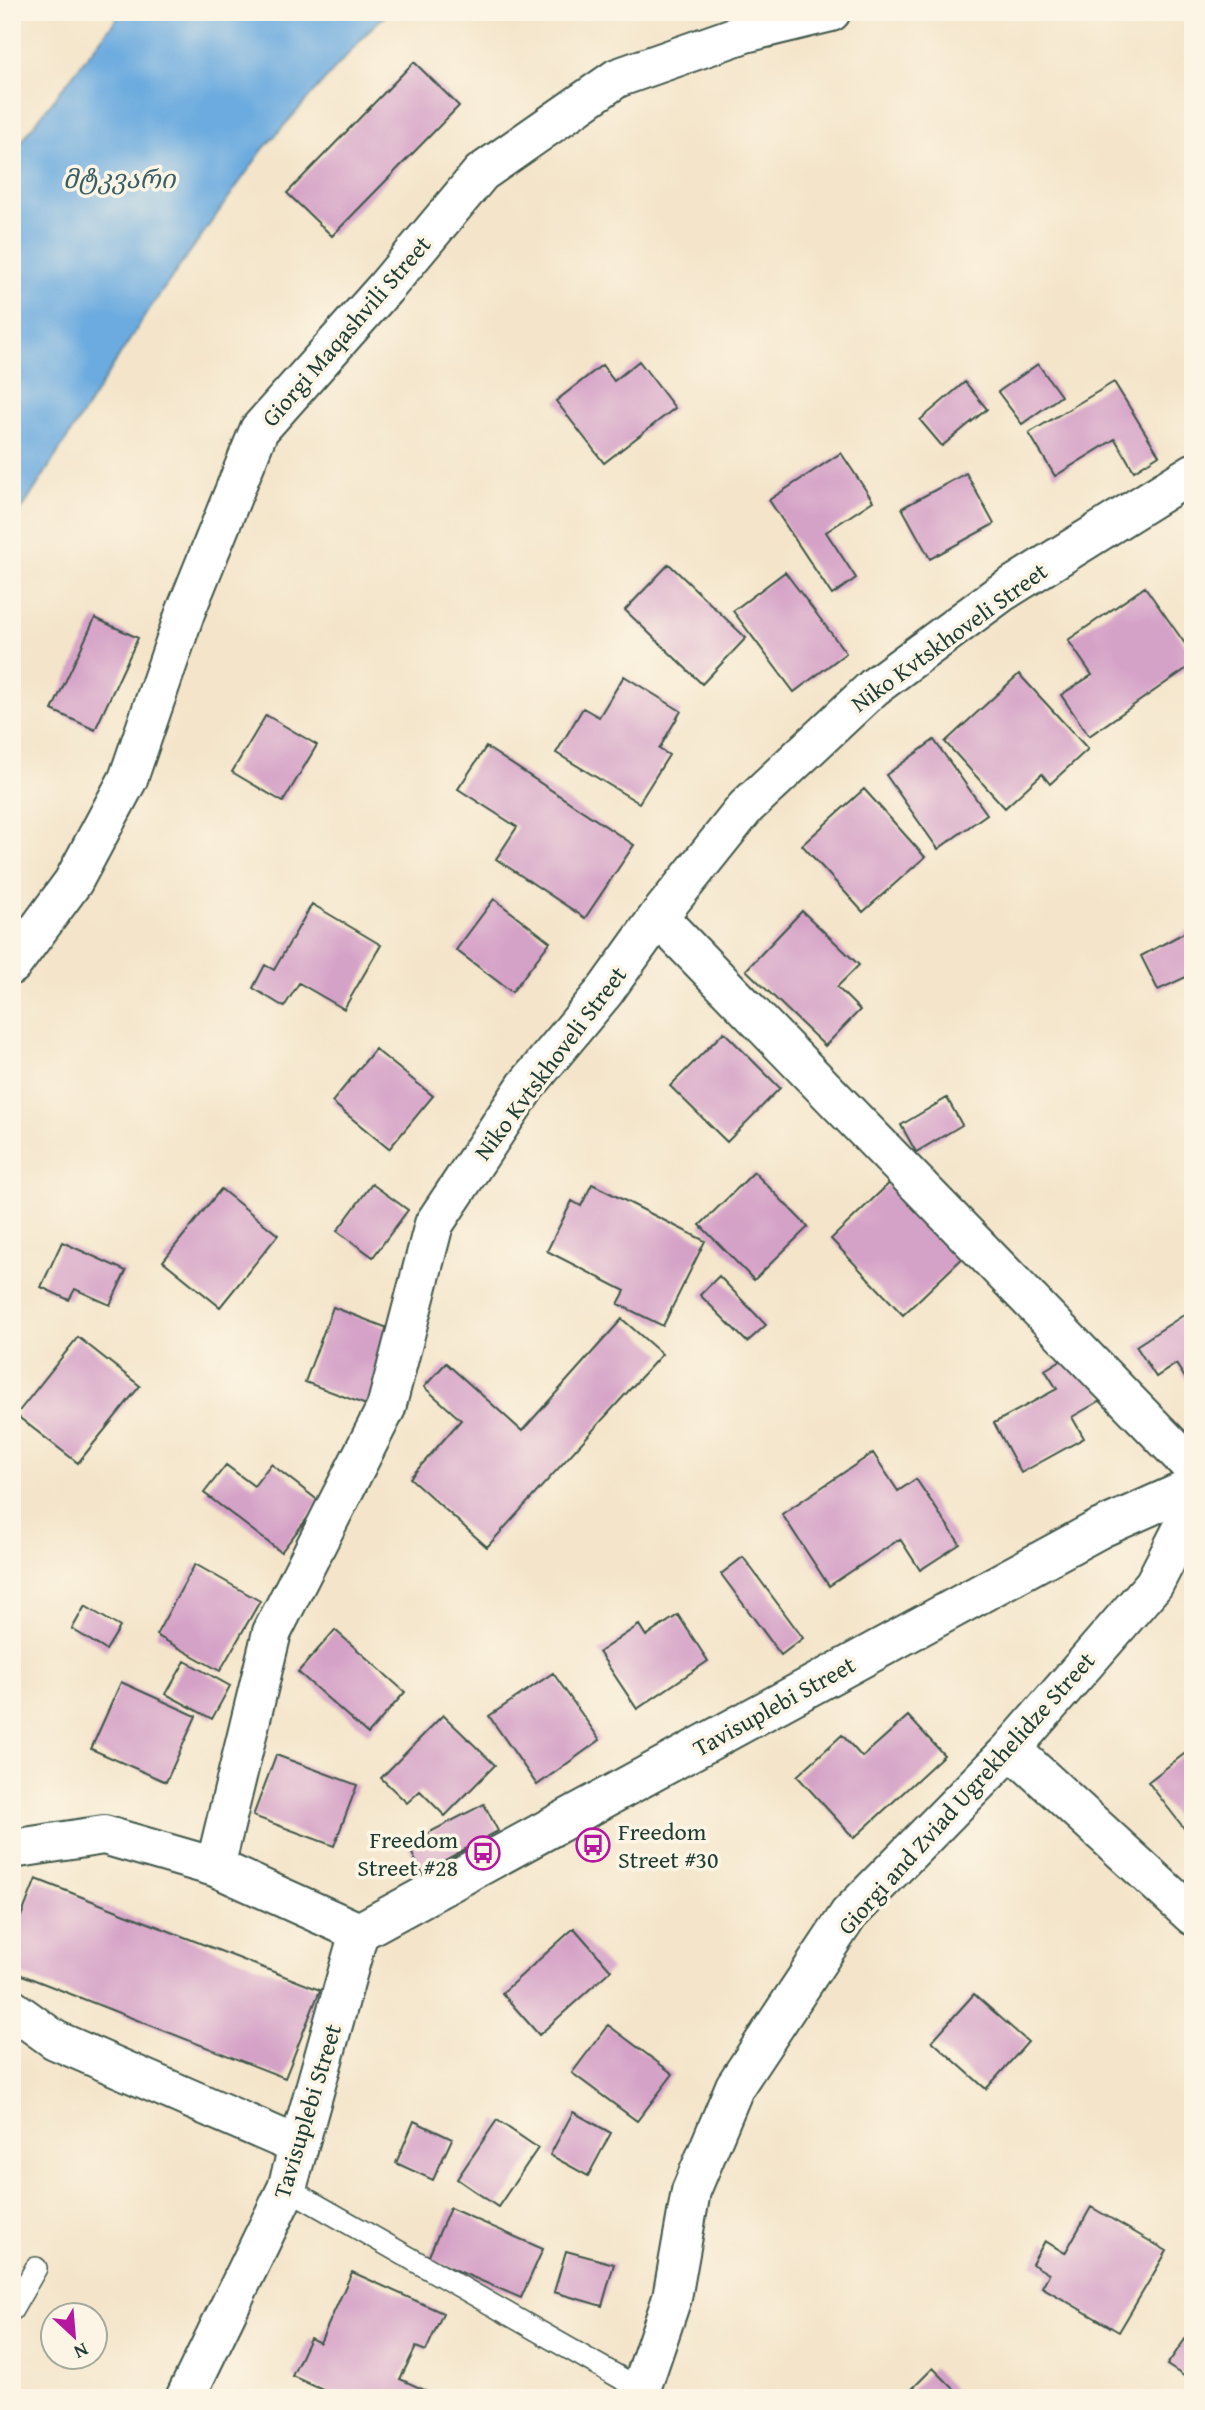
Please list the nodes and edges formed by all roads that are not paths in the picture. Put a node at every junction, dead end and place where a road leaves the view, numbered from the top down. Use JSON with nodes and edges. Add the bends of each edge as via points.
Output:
{"nodes":[{"id":1,"x":831,"y":12,"type":"edge"},
{"id":2,"x":1193,"y":473,"type":"edge"},
{"id":3,"x":658,"y":917,"type":"junction"},
{"id":4,"x":12,"y":965,"type":"edge"},
{"id":5,"x":1193,"y":1468,"type":"edge"},
{"id":6,"x":1193,"y":1488,"type":"edge"},
{"id":7,"x":1193,"y":1508,"type":"edge"},
{"id":8,"x":1011,"y":1749,"type":"junction"},
{"id":9,"x":12,"y":1849,"type":"edge"},
{"id":10,"x":215,"y":1867,"type":"junction"},
{"id":11,"x":1193,"y":1916,"type":"edge"},
{"id":12,"x":359,"y":1933,"type":"junction"},
{"id":13,"x":12,"y":2009,"type":"edge"},
{"id":14,"x":299,"y":2146,"type":"junction"},
{"id":15,"x":288,"y":2188,"type":"junction"},
{"id":16,"x":36,"y":2268,"type":"dead end"},
{"id":17,"x":12,"y":2310,"type":"edge"},
{"id":18,"x":639,"y":2393,"type":"edge"},
{"id":19,"x":185,"y":2398,"type":"edge"}],
"edges":[{"from":1,"to":4,"type":"street","name":"Giorgi Maqashvili Street","via":[[745,33],[617,78],[481,173],[259,430],[185,613],[128,779],[72,882]]},
{"from":2,"to":3,"type":"street","name":"Niko Kvtskhoveli Street","via":[[1001,593],[874,687],[746,807]]},
{"from":3,"to":5,"type":"street"},
{"from":3,"to":10,"type":"street","name":"Niko Kvtskhoveli Street","via":[[605,991],[526,1086],[434,1224],[386,1408],[272,1632]]},
{"from":6,"to":12,"type":"street","name":"Tavisuplebi Street","via":[[1101,1528]]},
{"from":7,"to":8,"type":"street","name":"Giorgi and Zviad Ugrekhelidze Street","via":[[1154,1584]]},
{"from":8,"to":11,"type":"street"},
{"from":8,"to":18,"type":"street","name":"Giorgi and Zviad Ugrekhelidze Street","via":[[849,1913],[735,2086],[691,2191],[672,2298]]},
{"from":9,"to":10,"type":"street","via":[[104,1836]]},
{"from":10,"to":12,"type":"street"},
{"from":12,"to":14,"type":"street","name":"Tavisuplebi Street"},
{"from":13,"to":14,"type":"street","via":[[55,2040]]},
{"from":14,"to":15,"type":"street","name":"Tavisuplebi Street"},
{"from":15,"to":18,"type":"lane"},
{"from":15,"to":19,"type":"street","name":"Tavisuplebi Street"},
{"from":16,"to":17,"type":"lane"}]}
